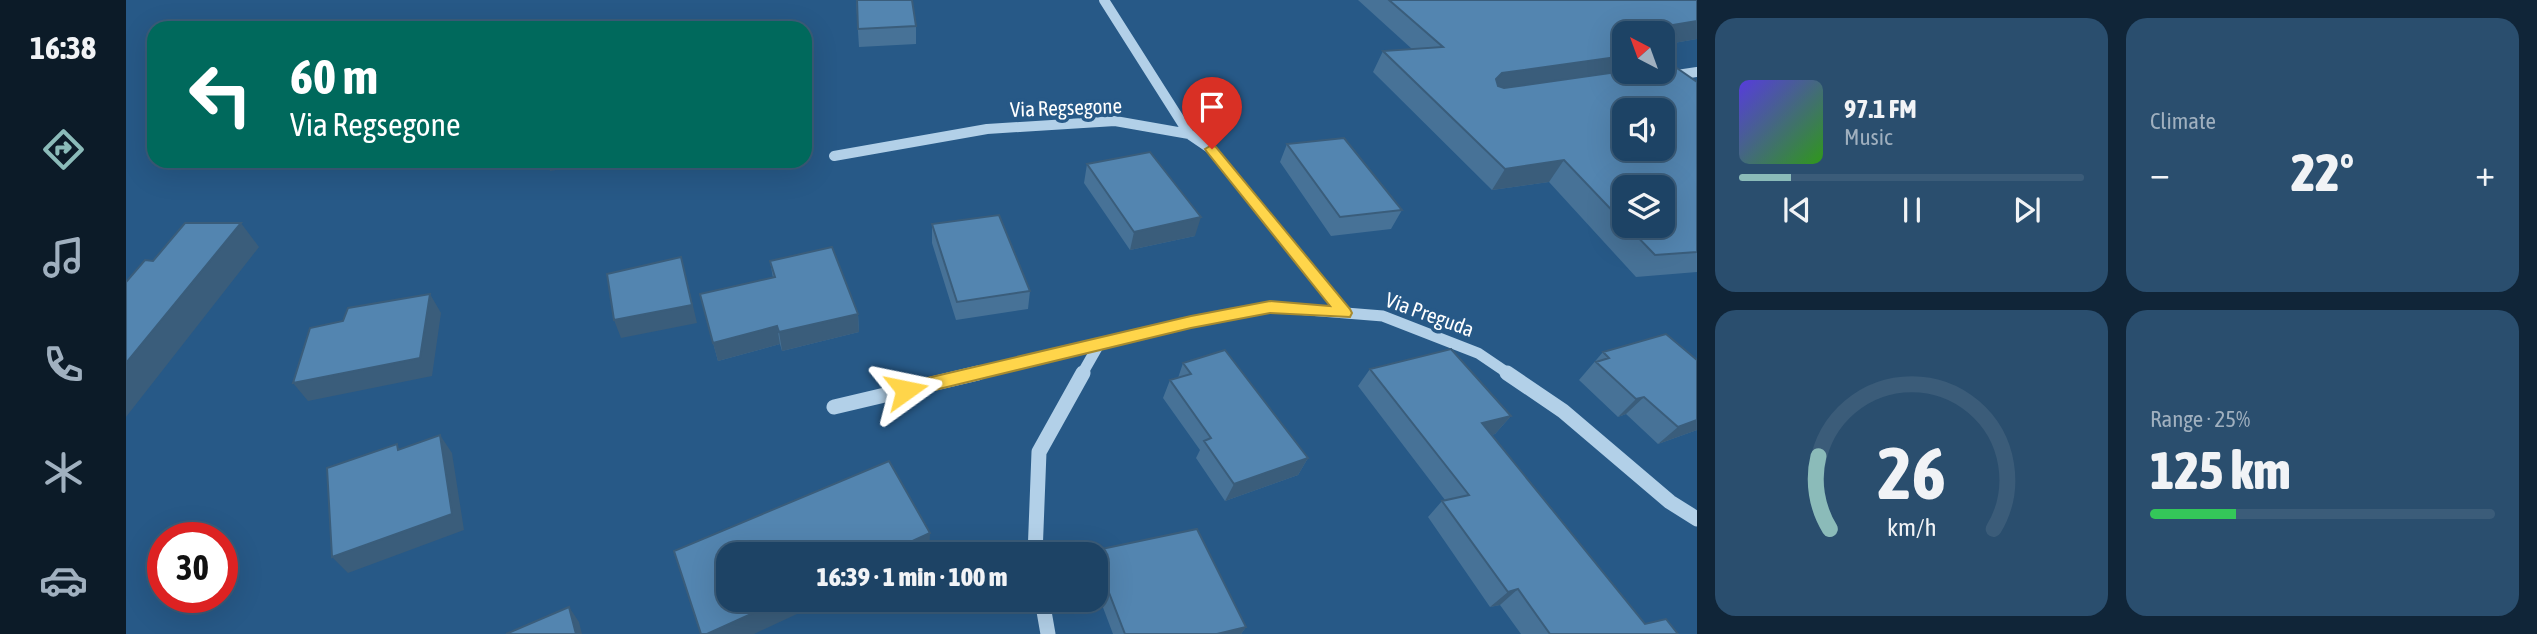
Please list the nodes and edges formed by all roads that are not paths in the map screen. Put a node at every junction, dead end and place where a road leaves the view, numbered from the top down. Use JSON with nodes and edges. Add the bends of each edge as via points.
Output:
{"nodes":[{"id":1,"x":1104,"y":0,"type":"edge"},
{"id":2,"x":1697,"y":72,"type":"edge"},
{"id":3,"x":1675,"y":75,"type":"edge"},
{"id":4,"x":1189,"y":134,"type":"junction"},
{"id":5,"x":834,"y":156,"type":"dead end"},
{"id":6,"x":1344,"y":313,"type":"junction"},
{"id":7,"x":1098,"y":346,"type":"junction"},
{"id":8,"x":834,"y":407,"type":"dead end"},
{"id":9,"x":1697,"y":519,"type":"edge"},
{"id":10,"x":1036,"y":542,"type":"edge"},
{"id":11,"x":1044,"y":612,"type":"edge"},
{"id":12,"x":1048,"y":634,"type":"edge"}],
"edges":[{"from":1,"to":4,"type":"street"},
{"from":2,"to":3,"type":"street"},
{"from":4,"to":5,"type":"street","name":"Via Regsegone","via":[[1115,121],[987,129]]},
{"from":4,"to":6,"type":"street","name":"Via Regsegone","via":[[1212,149]]},
{"from":6,"to":7,"type":"street","name":"Via Preguda","via":[[1270,307]]},
{"from":6,"to":9,"type":"street","name":"Via Preguda","via":[[1383,316],[1478,353],[1563,411]]},
{"from":7,"to":8,"type":"street","name":"Via Preguda"},
{"from":7,"to":10,"type":"street","via":[[1039,452]]},
{"from":11,"to":12,"type":"street"}]}
